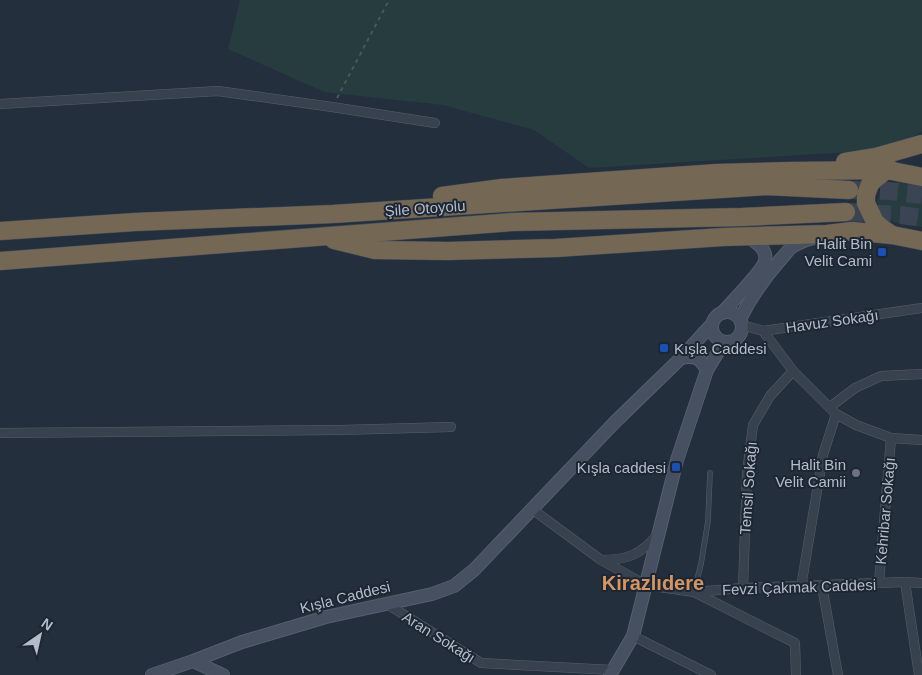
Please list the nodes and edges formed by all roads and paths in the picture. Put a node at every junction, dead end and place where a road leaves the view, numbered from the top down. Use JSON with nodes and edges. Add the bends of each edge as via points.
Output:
{"nodes":[{"id":1,"x":389,"y":0,"type":"edge"},
{"id":2,"x":0,"y":104,"type":"edge"},
{"id":3,"x":332,"y":107,"type":"junction"},
{"id":4,"x":435,"y":123,"type":"dead end"},
{"id":5,"x":922,"y":145,"type":"edge"},
{"id":6,"x":887,"y":170,"type":"junction"},
{"id":7,"x":790,"y":171,"type":"junction"},
{"id":8,"x":922,"y":177,"type":"edge"},
{"id":9,"x":849,"y":190,"type":"tunnel mouth"},
{"id":10,"x":846,"y":212,"type":"tunnel mouth"},
{"id":11,"x":333,"y":214,"type":"junction"},
{"id":12,"x":0,"y":231,"type":"edge"},
{"id":13,"x":827,"y":234,"type":"junction"},
{"id":14,"x":892,"y":235,"type":"junction"},
{"id":15,"x":319,"y":236,"type":"junction"},
{"id":16,"x":745,"y":236,"type":"junction"},
{"id":17,"x":922,"y":241,"type":"edge"},
{"id":18,"x":0,"y":261,"type":"edge"},
{"id":19,"x":922,"y":308,"type":"edge"},
{"id":20,"x":722,"y":312,"type":"junction"},
{"id":21,"x":741,"y":322,"type":"junction"},
{"id":22,"x":712,"y":324,"type":"junction"},
{"id":23,"x":763,"y":332,"type":"junction"},
{"id":24,"x":724,"y":342,"type":"junction"},
{"id":25,"x":681,"y":358,"type":"junction"},
{"id":26,"x":707,"y":370,"type":"junction"},
{"id":27,"x":793,"y":371,"type":"junction"},
{"id":28,"x":922,"y":374,"type":"edge"},
{"id":29,"x":833,"y":411,"type":"junction"},
{"id":30,"x":451,"y":427,"type":"dead end"},
{"id":31,"x":0,"y":433,"type":"edge"},
{"id":32,"x":891,"y":438,"type":"junction"},
{"id":33,"x":922,"y":440,"type":"edge"},
{"id":34,"x":710,"y":472,"type":"dead end"},
{"id":35,"x":532,"y":509,"type":"junction"},
{"id":36,"x":659,"y":532,"type":"junction"},
{"id":37,"x":601,"y":560,"type":"junction"},
{"id":38,"x":905,"y":582,"type":"junction"},
{"id":39,"x":879,"y":583,"type":"junction"},
{"id":40,"x":922,"y":583,"type":"edge"},
{"id":41,"x":646,"y":585,"type":"junction"},
{"id":42,"x":822,"y":586,"type":"junction"},
{"id":43,"x":801,"y":587,"type":"junction"},
{"id":44,"x":743,"y":588,"type":"junction"},
{"id":45,"x":694,"y":592,"type":"junction"},
{"id":46,"x":387,"y":604,"type":"junction"},
{"id":47,"x":633,"y":636,"type":"junction"},
{"id":48,"x":193,"y":661,"type":"junction"},
{"id":49,"x":612,"y":672,"type":"edge"},
{"id":50,"x":152,"y":675,"type":"edge"},
{"id":51,"x":223,"y":675,"type":"edge"},
{"id":52,"x":711,"y":675,"type":"edge"},
{"id":53,"x":796,"y":675,"type":"edge"},
{"id":54,"x":838,"y":675,"type":"edge"},
{"id":55,"x":919,"y":675,"type":"edge"}],
"edges":[{"from":1,"to":3,"type":"path"},
{"from":2,"to":3,"type":"street","via":[[218,90]]},
{"from":3,"to":4,"type":"street"},
{"from":5,"to":6,"type":"highway"},
{"from":5,"to":7,"type":"highway","via":[[871,158]]},
{"from":6,"to":7,"type":"highway"},
{"from":6,"to":8,"type":"highway"},
{"from":6,"to":14,"type":"highway","via":[[870,184],[866,203],[875,222]]},
{"from":7,"to":11,"type":"highway","via":[[502,188]]},
{"from":9,"to":11,"type":"highway","name":"Şile Otoyolu","via":[[766,186]]},
{"from":10,"to":15,"type":"highway","name":"Şile Otoyolu","via":[[512,222]]},
{"from":11,"to":12,"type":"highway","name":"Şile Otoyolu"},
{"from":13,"to":14,"type":"highway"},
{"from":13,"to":16,"type":"highway"},
{"from":13,"to":21,"type":"street","via":[[792,247],[748,302]]},
{"from":14,"to":17,"type":"highway"},
{"from":15,"to":16,"type":"highway","via":[[375,250],[448,251]]},
{"from":15,"to":18,"type":"highway","name":"Şile Otoyolu"},
{"from":16,"to":20,"type":"street","via":[[757,242],[764,252],[765,262]]},
{"from":19,"to":23,"type":"street","name":"Havuz Sokağı"},
{"from":20,"to":21,"type":"street","via":[[732,313]]},
{"from":20,"to":22,"type":"street"},
{"from":21,"to":23,"type":"street","name":"Havuz Sokağı"},
{"from":21,"to":24,"type":"street","via":[[738,338]]},
{"from":22,"to":24,"type":"street","via":[[713,334]]},
{"from":22,"to":25,"type":"street","name":"Kışla Caddesi"},
{"from":23,"to":27,"type":"street"},
{"from":24,"to":26,"type":"street"},
{"from":25,"to":26,"type":"street","via":[[696,358]]},
{"from":25,"to":35,"type":"street","name":"Kışla Caddesi"},
{"from":26,"to":36,"type":"street","via":[[676,460]]},
{"from":27,"to":29,"type":"street"},
{"from":27,"to":44,"type":"street","name":"Temsil Sokağı","via":[[770,396],[754,425],[747,473]]},
{"from":28,"to":29,"type":"street","via":[[881,376],[855,388]]},
{"from":29,"to":32,"type":"street","via":[[856,425]]},
{"from":29,"to":43,"type":"street"},
{"from":30,"to":31,"type":"street"},
{"from":32,"to":33,"type":"street"},
{"from":32,"to":39,"type":"street","name":"Kehribar Sokağı"},
{"from":34,"to":45,"type":"lane","via":[[708,521]]},
{"from":35,"to":37,"type":"street"},
{"from":35,"to":46,"type":"street","name":"Kışla Caddesi","via":[[474,570],[454,586]]},
{"from":36,"to":37,"type":"street","via":[[638,552],[619,560]]},
{"from":36,"to":41,"type":"street"},
{"from":37,"to":41,"type":"street"},
{"from":38,"to":39,"type":"street","name":"Fevzi Çakmak Caddesi"},
{"from":38,"to":40,"type":"street","name":"Fevzi Çakmak Caddesi"},
{"from":38,"to":55,"type":"street"},
{"from":39,"to":42,"type":"street","name":"Fevzi Çakmak Caddesi"},
{"from":41,"to":45,"type":"street","name":"Fevzi Çakmak Caddesi"},
{"from":41,"to":47,"type":"street"},
{"from":42,"to":43,"type":"street","name":"Fevzi Çakmak Caddesi"},
{"from":42,"to":54,"type":"street"},
{"from":43,"to":44,"type":"street","name":"Fevzi Çakmak Caddesi"},
{"from":44,"to":45,"type":"street","name":"Fevzi Çakmak Caddesi"},
{"from":45,"to":53,"type":"street","via":[[795,643]]},
{"from":46,"to":48,"type":"street","name":"Kışla Caddesi","via":[[326,617],[242,642]]},
{"from":46,"to":49,"type":"street","name":"Aran Sokağı","via":[[481,663]]},
{"from":47,"to":49,"type":"street"},
{"from":47,"to":52,"type":"street"},
{"from":48,"to":50,"type":"street","name":"Kışla Caddesi"},
{"from":48,"to":51,"type":"street"}]}
